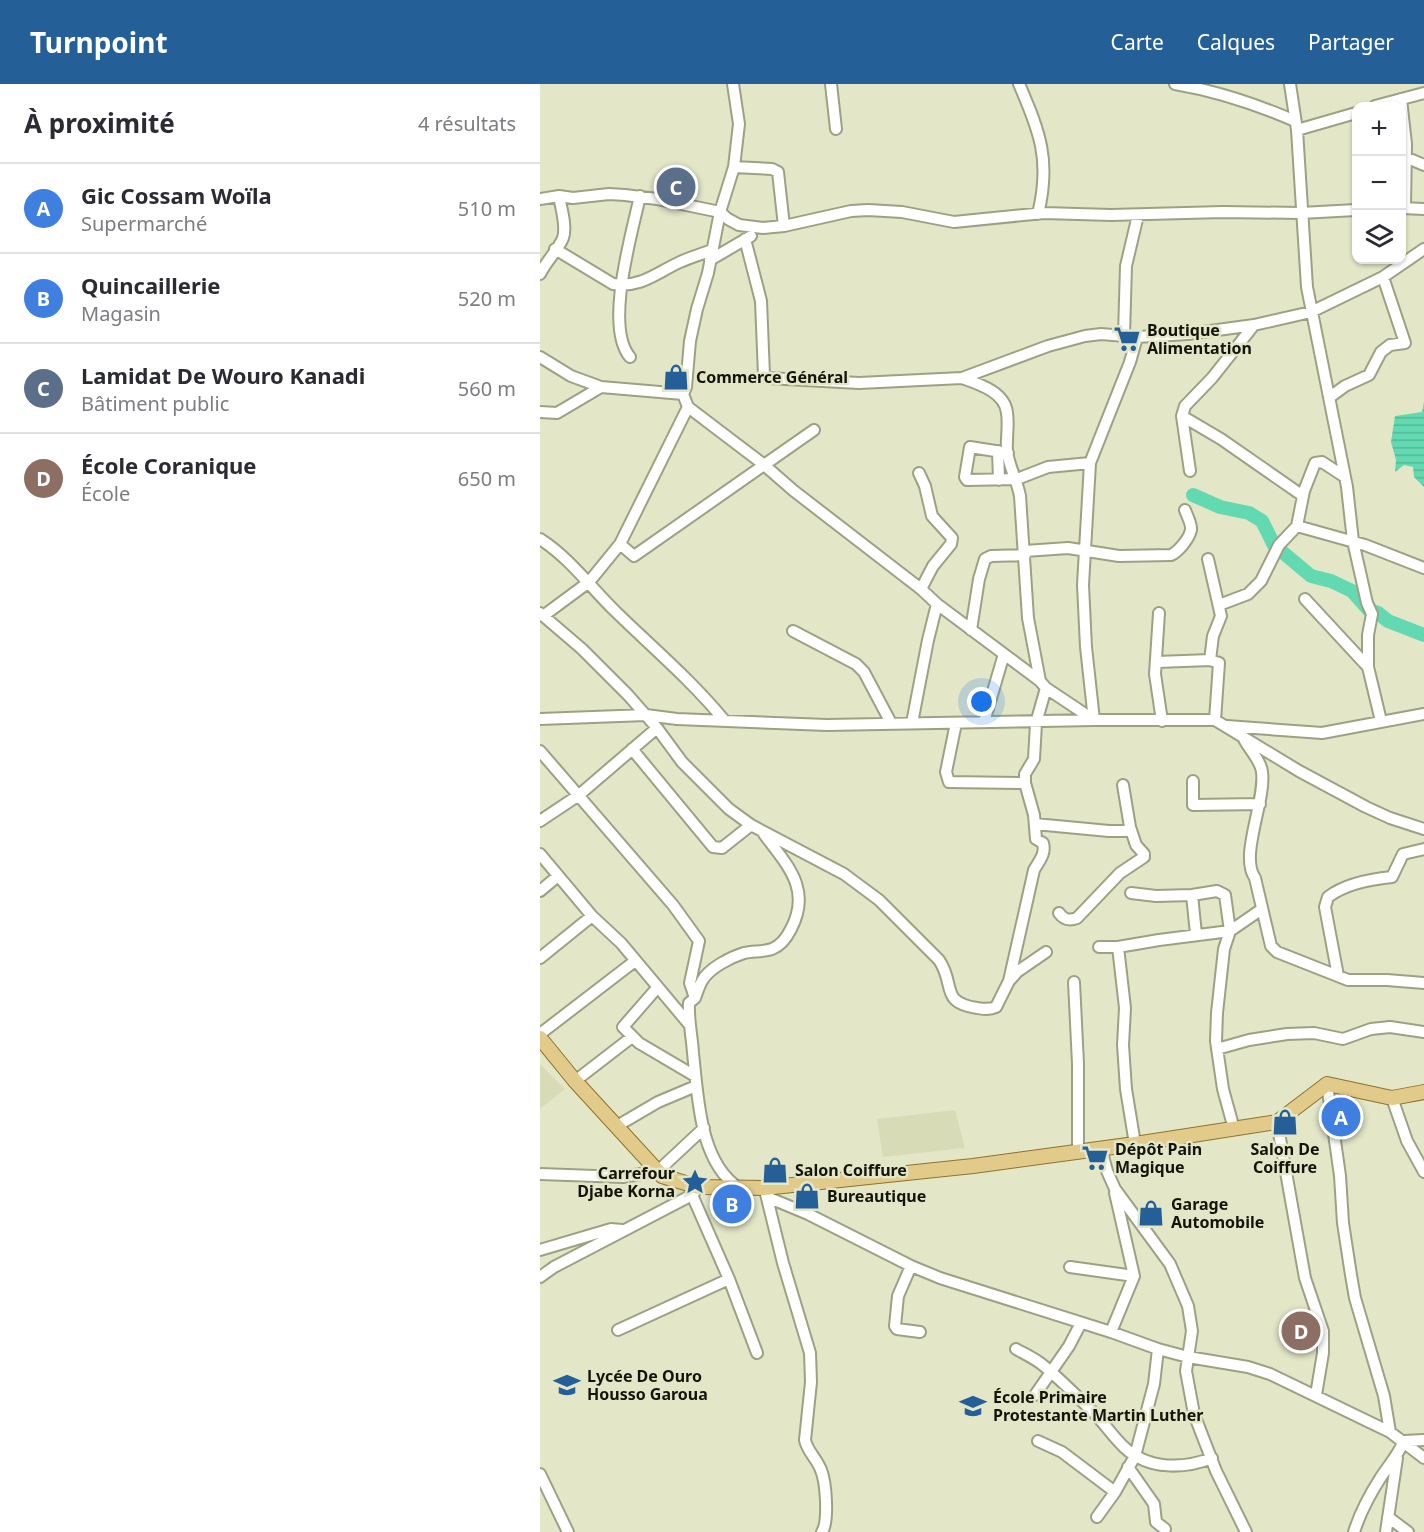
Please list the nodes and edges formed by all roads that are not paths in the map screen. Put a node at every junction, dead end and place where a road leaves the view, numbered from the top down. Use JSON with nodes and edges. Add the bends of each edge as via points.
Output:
{"nodes":[{"id":1,"x":733,"y":84,"type":"edge"},
{"id":2,"x":831,"y":84,"type":"edge"},
{"id":3,"x":1020,"y":84,"type":"edge"},
{"id":4,"x":1175,"y":84,"type":"edge"},
{"id":5,"x":1290,"y":84,"type":"edge"},
{"id":6,"x":1424,"y":93,"type":"edge"},
{"id":7,"x":1401,"y":99,"type":"junction"},
{"id":8,"x":1390,"y":102,"type":"edge"},
{"id":9,"x":1352,"y":113,"type":"edge"},
{"id":10,"x":1296,"y":125,"type":"junction"},
{"id":11,"x":836,"y":129,"type":"dead end"},
{"id":12,"x":1405,"y":156,"type":"edge"},
{"id":13,"x":1406,"y":157,"type":"edge"},
{"id":14,"x":1424,"y":165,"type":"edge"},
{"id":15,"x":734,"y":167,"type":"junction"},
{"id":16,"x":559,"y":196,"type":"junction"},
{"id":17,"x":640,"y":196,"type":"junction"},
{"id":18,"x":540,"y":199,"type":"edge"},
{"id":19,"x":1406,"y":207,"type":"edge"},
{"id":20,"x":1424,"y":209,"type":"edge"},
{"id":21,"x":1352,"y":210,"type":"edge"},
{"id":22,"x":720,"y":212,"type":"junction"},
{"id":23,"x":1301,"y":213,"type":"junction"},
{"id":24,"x":1038,"y":214,"type":"junction"},
{"id":25,"x":1138,"y":215,"type":"junction"},
{"id":26,"x":784,"y":226,"type":"junction"},
{"id":27,"x":763,"y":228,"type":"junction"},
{"id":28,"x":745,"y":239,"type":"junction"},
{"id":29,"x":555,"y":249,"type":"junction"},
{"id":30,"x":1424,"y":249,"type":"edge"},
{"id":31,"x":711,"y":255,"type":"junction"},
{"id":32,"x":540,"y":274,"type":"edge"},
{"id":33,"x":1383,"y":277,"type":"junction"},
{"id":34,"x":622,"y":285,"type":"junction"},
{"id":35,"x":1311,"y":312,"type":"junction"},
{"id":36,"x":1254,"y":325,"type":"junction"},
{"id":37,"x":1124,"y":335,"type":"junction"},
{"id":38,"x":1137,"y":337,"type":"junction"},
{"id":39,"x":540,"y":357,"type":"edge"},
{"id":40,"x":630,"y":357,"type":"dead end"},
{"id":41,"x":962,"y":378,"type":"junction"},
{"id":42,"x":601,"y":387,"type":"junction"},
{"id":43,"x":683,"y":394,"type":"junction"},
{"id":44,"x":1330,"y":397,"type":"junction"},
{"id":45,"x":688,"y":407,"type":"junction"},
{"id":46,"x":540,"y":412,"type":"edge"},
{"id":47,"x":1182,"y":416,"type":"junction"},
{"id":48,"x":814,"y":430,"type":"dead end"},
{"id":49,"x":1003,"y":452,"type":"junction"},
{"id":50,"x":1090,"y":463,"type":"junction"},
{"id":51,"x":763,"y":464,"type":"junction"},
{"id":52,"x":1190,"y":471,"type":"dead end"},
{"id":53,"x":919,"y":473,"type":"dead end"},
{"id":54,"x":1345,"y":477,"type":"junction"},
{"id":55,"x":1017,"y":479,"type":"junction"},
{"id":56,"x":999,"y":480,"type":"junction"},
{"id":57,"x":1303,"y":496,"type":"junction"},
{"id":58,"x":1185,"y":510,"type":"dead end"},
{"id":59,"x":1297,"y":526,"type":"junction"},
{"id":60,"x":540,"y":539,"type":"edge"},
{"id":61,"x":1353,"y":541,"type":"junction"},
{"id":62,"x":620,"y":544,"type":"junction"},
{"id":63,"x":1085,"y":550,"type":"junction"},
{"id":64,"x":1025,"y":553,"type":"junction"},
{"id":65,"x":1208,"y":559,"type":"dead end"},
{"id":66,"x":1424,"y":568,"type":"edge"},
{"id":67,"x":589,"y":582,"type":"junction"},
{"id":68,"x":921,"y":589,"type":"junction"},
{"id":69,"x":1305,"y":599,"type":"dead end"},
{"id":70,"x":937,"y":604,"type":"junction"},
{"id":71,"x":1219,"y":605,"type":"junction"},
{"id":72,"x":1159,"y":614,"type":"dead end"},
{"id":73,"x":542,"y":615,"type":"edge"},
{"id":74,"x":970,"y":630,"type":"junction"},
{"id":75,"x":793,"y":632,"type":"dead end"},
{"id":76,"x":1004,"y":654,"type":"junction"},
{"id":77,"x":1210,"y":660,"type":"junction"},
{"id":78,"x":1157,"y":662,"type":"junction"},
{"id":79,"x":1368,"y":667,"type":"junction"},
{"id":80,"x":1043,"y":685,"type":"junction"},
{"id":81,"x":1424,"y":714,"type":"edge"},
{"id":82,"x":646,"y":715,"type":"junction"},
{"id":83,"x":540,"y":718,"type":"edge"},
{"id":84,"x":724,"y":720,"type":"junction"},
{"id":85,"x":1094,"y":720,"type":"junction"},
{"id":86,"x":1215,"y":720,"type":"junction"},
{"id":87,"x":1162,"y":721,"type":"junction"},
{"id":88,"x":1381,"y":721,"type":"junction"},
{"id":89,"x":984,"y":722,"type":"junction"},
{"id":90,"x":891,"y":723,"type":"junction"},
{"id":91,"x":912,"y":723,"type":"junction"},
{"id":92,"x":956,"y":723,"type":"junction"},
{"id":93,"x":1036,"y":723,"type":"junction"},
{"id":94,"x":1227,"y":726,"type":"junction"},
{"id":95,"x":657,"y":728,"type":"junction"},
{"id":96,"x":1242,"y":737,"type":"junction"},
{"id":97,"x":632,"y":749,"type":"junction"},
{"id":98,"x":540,"y":751,"type":"edge"},
{"id":99,"x":1193,"y":781,"type":"dead end"},
{"id":100,"x":1025,"y":783,"type":"junction"},
{"id":101,"x":1123,"y":785,"type":"dead end"},
{"id":102,"x":579,"y":795,"type":"junction"},
{"id":103,"x":1260,"y":804,"type":"junction"},
{"id":104,"x":540,"y":821,"type":"edge"},
{"id":105,"x":1035,"y":824,"type":"junction"},
{"id":106,"x":755,"y":827,"type":"junction"},
{"id":107,"x":1424,"y":829,"type":"edge"},
{"id":108,"x":1131,"y":831,"type":"junction"},
{"id":109,"x":1424,"y":849,"type":"edge"},
{"id":110,"x":540,"y":854,"type":"edge"},
{"id":111,"x":558,"y":876,"type":"junction"},
{"id":112,"x":540,"y":891,"type":"edge"},
{"id":113,"x":1131,"y":893,"type":"dead end"},
{"id":114,"x":1192,"y":895,"type":"junction"},
{"id":115,"x":1262,"y":909,"type":"junction"},
{"id":116,"x":1059,"y":913,"type":"dead end"},
{"id":117,"x":592,"y":916,"type":"junction"},
{"id":118,"x":1230,"y":931,"type":"junction"},
{"id":119,"x":1196,"y":934,"type":"junction"},
{"id":120,"x":1099,"y":947,"type":"dead end"},
{"id":121,"x":1118,"y":947,"type":"junction"},
{"id":122,"x":1046,"y":952,"type":"dead end"},
{"id":123,"x":540,"y":958,"type":"edge"},
{"id":124,"x":635,"y":961,"type":"junction"},
{"id":125,"x":1338,"y":976,"type":"junction"},
{"id":126,"x":1009,"y":981,"type":"junction"},
{"id":127,"x":1074,"y":982,"type":"dead end"},
{"id":128,"x":1424,"y":983,"type":"edge"},
{"id":129,"x":657,"y":988,"type":"junction"},
{"id":130,"x":695,"y":998,"type":"junction"},
{"id":131,"x":688,"y":1023,"type":"junction"},
{"id":132,"x":1424,"y":1032,"type":"edge"},
{"id":133,"x":540,"y":1036,"type":"edge"},
{"id":134,"x":632,"y":1037,"type":"junction"},
{"id":135,"x":1217,"y":1049,"type":"junction"},
{"id":136,"x":575,"y":1081,"type":"junction"},
{"id":137,"x":696,"y":1081,"type":"junction"},
{"id":138,"x":1327,"y":1084,"type":"junction"},
{"id":139,"x":1424,"y":1092,"type":"edge"},
{"id":140,"x":1392,"y":1098,"type":"junction"},
{"id":141,"x":1277,"y":1122,"type":"junction"},
{"id":142,"x":617,"y":1126,"type":"junction"},
{"id":143,"x":704,"y":1128,"type":"junction"},
{"id":144,"x":1234,"y":1129,"type":"junction"},
{"id":145,"x":1135,"y":1144,"type":"junction"},
{"id":146,"x":1101,"y":1149,"type":"junction"},
{"id":147,"x":1078,"y":1152,"type":"junction"},
{"id":148,"x":658,"y":1172,"type":"junction"},
{"id":149,"x":1424,"y":1172,"type":"edge"},
{"id":150,"x":540,"y":1174,"type":"edge"},
{"id":151,"x":740,"y":1188,"type":"junction"},
{"id":152,"x":1115,"y":1189,"type":"junction"},
{"id":153,"x":695,"y":1191,"type":"junction"},
{"id":154,"x":766,"y":1193,"type":"junction"},
{"id":155,"x":623,"y":1230,"type":"junction"},
{"id":156,"x":540,"y":1250,"type":"edge"},
{"id":157,"x":911,"y":1266,"type":"junction"},
{"id":158,"x":1070,"y":1267,"type":"dead end"},
{"id":159,"x":1134,"y":1276,"type":"junction"},
{"id":160,"x":540,"y":1277,"type":"edge"},
{"id":161,"x":729,"y":1279,"type":"junction"},
{"id":162,"x":1081,"y":1323,"type":"junction"},
{"id":163,"x":618,"y":1330,"type":"dead end"},
{"id":164,"x":920,"y":1332,"type":"dead end"},
{"id":165,"x":1111,"y":1332,"type":"junction"},
{"id":166,"x":1016,"y":1349,"type":"dead end"},
{"id":167,"x":1158,"y":1349,"type":"junction"},
{"id":168,"x":757,"y":1353,"type":"dead end"},
{"id":169,"x":1188,"y":1357,"type":"junction"},
{"id":170,"x":1050,"y":1372,"type":"junction"},
{"id":171,"x":1035,"y":1395,"type":"dead end"},
{"id":172,"x":1316,"y":1395,"type":"junction"},
{"id":173,"x":1390,"y":1432,"type":"junction"},
{"id":174,"x":1424,"y":1440,"type":"edge"},
{"id":175,"x":1038,"y":1441,"type":"dead end"},
{"id":176,"x":1404,"y":1441,"type":"junction"},
{"id":177,"x":1397,"y":1455,"type":"junction"},
{"id":178,"x":1423,"y":1455,"type":"edge"},
{"id":179,"x":1135,"y":1456,"type":"junction"},
{"id":180,"x":1212,"y":1458,"type":"junction"},
{"id":181,"x":1128,"y":1467,"type":"junction"},
{"id":182,"x":540,"y":1474,"type":"edge"},
{"id":183,"x":1115,"y":1492,"type":"junction"},
{"id":184,"x":1097,"y":1517,"type":"dead end"},
{"id":185,"x":1388,"y":1517,"type":"junction"},
{"id":186,"x":1165,"y":1529,"type":"dead end"},
{"id":187,"x":568,"y":1532,"type":"edge"},
{"id":188,"x":822,"y":1532,"type":"edge"},
{"id":189,"x":1246,"y":1532,"type":"edge"},
{"id":190,"x":1354,"y":1532,"type":"edge"},
{"id":191,"x":1386,"y":1532,"type":"edge"},
{"id":192,"x":1408,"y":1532,"type":"edge"}],
"edges":[{"from":1,"to":15,"type":"street","via":[[739,124]]},
{"from":2,"to":11,"type":"street"},
{"from":3,"to":24,"type":"street","via":[[1041,142],[1043,187]]},
{"from":4,"to":10,"type":"street","via":[[1225,94],[1266,108]]},
{"from":5,"to":10,"type":"street"},
{"from":6,"to":7,"type":"street"},
{"from":7,"to":8,"type":"street"},
{"from":7,"to":12,"type":"street"},
{"from":9,"to":10,"type":"street"},
{"from":10,"to":23,"type":"street"},
{"from":13,"to":14,"type":"street"},
{"from":15,"to":22,"type":"street"},
{"from":15,"to":26,"type":"street","via":[[778,172]]},
{"from":16,"to":17,"type":"street"},
{"from":16,"to":18,"type":"street"},
{"from":16,"to":29,"type":"street","via":[[564,237]]},
{"from":17,"to":22,"type":"street"},
{"from":17,"to":34,"type":"street"},
{"from":19,"to":20,"type":"street"},
{"from":21,"to":23,"type":"street"},
{"from":22,"to":27,"type":"street","via":[[739,225]]},
{"from":22,"to":31,"type":"street"},
{"from":23,"to":25,"type":"street"},
{"from":23,"to":35,"type":"street"},
{"from":24,"to":25,"type":"street"},
{"from":24,"to":26,"type":"street","via":[[954,222],[902,212],[860,210]]},
{"from":25,"to":37,"type":"street","via":[[1126,266]]},
{"from":26,"to":27,"type":"street"},
{"from":27,"to":28,"type":"street"},
{"from":28,"to":31,"type":"street"},
{"from":28,"to":41,"type":"street","via":[[761,301],[764,375],[768,378],[859,382]]},
{"from":29,"to":32,"type":"street"},
{"from":29,"to":34,"type":"street","via":[[613,284]]},
{"from":30,"to":33,"type":"street"},
{"from":31,"to":34,"type":"street","via":[[680,262],[641,283]]},
{"from":31,"to":43,"type":"street","via":[[690,341]]},
{"from":33,"to":35,"type":"street"},
{"from":33,"to":44,"type":"street","via":[[1405,343],[1390,345],[1381,352],[1369,375]]},
{"from":34,"to":40,"type":"street","via":[[619,335]]},
{"from":35,"to":36,"type":"street"},
{"from":35,"to":44,"type":"street"},
{"from":36,"to":38,"type":"street"},
{"from":36,"to":47,"type":"street","via":[[1185,406]]},
{"from":37,"to":38,"type":"street"},
{"from":37,"to":41,"type":"street","via":[[1069,339]]},
{"from":38,"to":50,"type":"street"},
{"from":39,"to":42,"type":"street","via":[[571,376]]},
{"from":41,"to":49,"type":"street","via":[[986,387],[1006,406]]},
{"from":42,"to":43,"type":"street"},
{"from":42,"to":46,"type":"street","via":[[557,413]]},
{"from":43,"to":45,"type":"street"},
{"from":44,"to":54,"type":"street"},
{"from":45,"to":51,"type":"street"},
{"from":45,"to":62,"type":"street"},
{"from":47,"to":52,"type":"street"},
{"from":47,"to":57,"type":"street"},
{"from":48,"to":51,"type":"street"},
{"from":49,"to":55,"type":"street"},
{"from":49,"to":56,"type":"street"},
{"from":49,"to":56,"type":"street","via":[[970,447],[965,477]]},
{"from":50,"to":55,"type":"street","via":[[1048,467]]},
{"from":50,"to":63,"type":"street"},
{"from":51,"to":62,"type":"street","via":[[634,556]]},
{"from":51,"to":68,"type":"street"},
{"from":53,"to":68,"type":"street","via":[[932,516],[952,538]]},
{"from":54,"to":57,"type":"street","via":[[1318,461]]},
{"from":54,"to":61,"type":"street"},
{"from":55,"to":56,"type":"street"},
{"from":55,"to":64,"type":"street"},
{"from":57,"to":59,"type":"street"},
{"from":58,"to":63,"type":"street","via":[[1191,529],[1178,551],[1171,555],[1119,556]]},
{"from":59,"to":61,"type":"street"},
{"from":59,"to":71,"type":"street","via":[[1279,544],[1258,585],[1248,594]]},
{"from":60,"to":67,"type":"street"},
{"from":61,"to":66,"type":"street"},
{"from":61,"to":79,"type":"street","via":[[1372,614]]},
{"from":62,"to":67,"type":"street"},
{"from":63,"to":64,"type":"street"},
{"from":63,"to":85,"type":"street","via":[[1083,612]]},
{"from":64,"to":74,"type":"street","via":[[985,558]]},
{"from":64,"to":80,"type":"street","via":[[1028,618]]},
{"from":65,"to":71,"type":"street"},
{"from":67,"to":73,"type":"street"},
{"from":67,"to":84,"type":"street","via":[[700,690]]},
{"from":68,"to":70,"type":"street"},
{"from":69,"to":79,"type":"street"},
{"from":70,"to":74,"type":"street"},
{"from":70,"to":91,"type":"street"},
{"from":71,"to":77,"type":"street","via":[[1221,616]]},
{"from":72,"to":78,"type":"street"},
{"from":73,"to":82,"type":"street","via":[[582,649]]},
{"from":74,"to":76,"type":"street"},
{"from":75,"to":90,"type":"street","via":[[864,672]]},
{"from":76,"to":80,"type":"street"},
{"from":76,"to":89,"type":"street"},
{"from":77,"to":78,"type":"street"},
{"from":77,"to":86,"type":"street","via":[[1220,666]]},
{"from":78,"to":87,"type":"street","via":[[1155,674]]},
{"from":79,"to":88,"type":"street"},
{"from":80,"to":85,"type":"street"},
{"from":80,"to":93,"type":"street"},
{"from":81,"to":88,"type":"street"},
{"from":82,"to":83,"type":"street"},
{"from":82,"to":84,"type":"street"},
{"from":82,"to":95,"type":"street"},
{"from":84,"to":90,"type":"street","via":[[815,725]]},
{"from":85,"to":87,"type":"street"},
{"from":85,"to":93,"type":"street"},
{"from":86,"to":87,"type":"street"},
{"from":86,"to":94,"type":"street"},
{"from":88,"to":94,"type":"street","via":[[1322,733]]},
{"from":89,"to":92,"type":"street"},
{"from":89,"to":93,"type":"street"},
{"from":90,"to":91,"type":"street"},
{"from":91,"to":92,"type":"street"},
{"from":92,"to":100,"type":"street","via":[[946,772],[949,782]]},
{"from":93,"to":100,"type":"street","via":[[1034,759],[1026,770]]},
{"from":94,"to":96,"type":"street"},
{"from":95,"to":97,"type":"street"},
{"from":95,"to":106,"type":"street","via":[[682,762],[729,809]]},
{"from":96,"to":103,"type":"street","via":[[1263,773]]},
{"from":96,"to":107,"type":"street","via":[[1366,807]]},
{"from":97,"to":102,"type":"street"},
{"from":97,"to":106,"type":"street","via":[[713,848],[722,848]]},
{"from":98,"to":102,"type":"street"},
{"from":99,"to":103,"type":"street","via":[[1193,805]]},
{"from":100,"to":105,"type":"street"},
{"from":101,"to":108,"type":"street"},
{"from":102,"to":104,"type":"street"},
{"from":102,"to":130,"type":"street","via":[[696,936],[699,948],[690,983]]},
{"from":103,"to":115,"type":"street","via":[[1250,872]]},
{"from":105,"to":108,"type":"street"},
{"from":105,"to":126,"type":"street","via":[[1036,840],[1043,843],[1043,851],[1034,870]]},
{"from":106,"to":126,"type":"street","via":[[844,874],[879,900],[939,960],[957,1002],[992,1009]]},
{"from":106,"to":130,"type":"street","via":[[797,884],[799,896],[792,927],[772,949],[742,954],[711,971]]},
{"from":108,"to":116,"type":"street","via":[[1144,857],[1120,873],[1077,918],[1068,920]]},
{"from":109,"to":125,"type":"street","via":[[1403,854],[1392,877],[1377,878],[1328,897],[1325,907]]},
{"from":110,"to":111,"type":"street"},
{"from":111,"to":112,"type":"street"},
{"from":111,"to":117,"type":"street"},
{"from":113,"to":114,"type":"street"},
{"from":114,"to":118,"type":"street","via":[[1222,892]]},
{"from":114,"to":119,"type":"street"},
{"from":115,"to":118,"type":"street"},
{"from":115,"to":125,"type":"street","via":[[1274,949]]},
{"from":117,"to":123,"type":"street"},
{"from":117,"to":124,"type":"street"},
{"from":118,"to":119,"type":"street"},
{"from":118,"to":135,"type":"street","via":[[1218,1002]]},
{"from":119,"to":121,"type":"street"},
{"from":120,"to":121,"type":"street"},
{"from":121,"to":145,"type":"street","via":[[1125,997],[1126,1089]]},
{"from":122,"to":126,"type":"street"},
{"from":124,"to":129,"type":"street"},
{"from":124,"to":133,"type":"street"},
{"from":125,"to":128,"type":"street","via":[[1358,981]]},
{"from":127,"to":147,"type":"street"},
{"from":129,"to":131,"type":"street"},
{"from":129,"to":134,"type":"street","via":[[624,1027]]},
{"from":130,"to":131,"type":"street","via":[[689,1003]]},
{"from":131,"to":137,"type":"street"},
{"from":132,"to":135,"type":"street","via":[[1390,1027],[1342,1039],[1314,1033],[1287,1034]]},
{"from":133,"to":136,"type":"main road"},
{"from":134,"to":136,"type":"street"},
{"from":134,"to":137,"type":"street"},
{"from":135,"to":144,"type":"street"},
{"from":136,"to":142,"type":"main road"},
{"from":137,"to":142,"type":"street"},
{"from":137,"to":143,"type":"street"},
{"from":138,"to":140,"type":"main road"},
{"from":138,"to":141,"type":"main road"},
{"from":138,"to":173,"type":"street","via":[[1355,1298],[1384,1396]]},
{"from":139,"to":140,"type":"main road"},
{"from":140,"to":149,"type":"street","via":[[1407,1141]]},
{"from":141,"to":144,"type":"main road"},
{"from":141,"to":172,"type":"street","via":[[1305,1278],[1323,1331]]},
{"from":142,"to":148,"type":"main road"},
{"from":143,"to":148,"type":"street"},
{"from":143,"to":151,"type":"street","via":[[720,1172]]},
{"from":144,"to":145,"type":"main road"},
{"from":145,"to":146,"type":"main road"},
{"from":146,"to":147,"type":"main road"},
{"from":146,"to":152,"type":"street"},
{"from":147,"to":154,"type":"main road"},
{"from":148,"to":150,"type":"street","via":[[623,1177]]},
{"from":148,"to":153,"type":"main road"},
{"from":151,"to":153,"type":"main road"},
{"from":151,"to":154,"type":"main road"},
{"from":152,"to":159,"type":"street"},
{"from":152,"to":169,"type":"street","via":[[1175,1272],[1191,1323]]},
{"from":153,"to":155,"type":"street"},
{"from":153,"to":161,"type":"street"},
{"from":154,"to":157,"type":"street"},
{"from":154,"to":188,"type":"street","via":[[810,1353],[805,1440],[824,1478],[826,1524]]},
{"from":155,"to":156,"type":"street","via":[[611,1229]]},
{"from":155,"to":160,"type":"street"},
{"from":157,"to":162,"type":"street"},
{"from":157,"to":164,"type":"street","via":[[898,1296],[895,1326]]},
{"from":158,"to":159,"type":"street"},
{"from":159,"to":165,"type":"street"},
{"from":161,"to":163,"type":"street"},
{"from":161,"to":168,"type":"street"},
{"from":162,"to":165,"type":"street"},
{"from":162,"to":170,"type":"street"},
{"from":165,"to":167,"type":"street"},
{"from":166,"to":170,"type":"street"},
{"from":167,"to":169,"type":"street"},
{"from":167,"to":179,"type":"street","via":[[1154,1384]]},
{"from":169,"to":172,"type":"street","via":[[1248,1367]]},
{"from":169,"to":180,"type":"street","via":[[1187,1382],[1194,1414]]},
{"from":170,"to":171,"type":"street"},
{"from":170,"to":179,"type":"street"},
{"from":172,"to":173,"type":"street"},
{"from":173,"to":176,"type":"street"},
{"from":174,"to":176,"type":"street"},
{"from":175,"to":183,"type":"street","via":[[1062,1452]]},
{"from":176,"to":177,"type":"street"},
{"from":176,"to":178,"type":"street"},
{"from":177,"to":185,"type":"street"},
{"from":177,"to":190,"type":"street","via":[[1381,1477]]},
{"from":179,"to":180,"type":"street","via":[[1177,1467]]},
{"from":179,"to":181,"type":"street"},
{"from":180,"to":189,"type":"street"},
{"from":181,"to":183,"type":"street"},
{"from":181,"to":186,"type":"street","via":[[1154,1504],[1156,1522]]},
{"from":182,"to":187,"type":"street"},
{"from":183,"to":184,"type":"street"},
{"from":185,"to":191,"type":"street"},
{"from":185,"to":192,"type":"street"}]}
